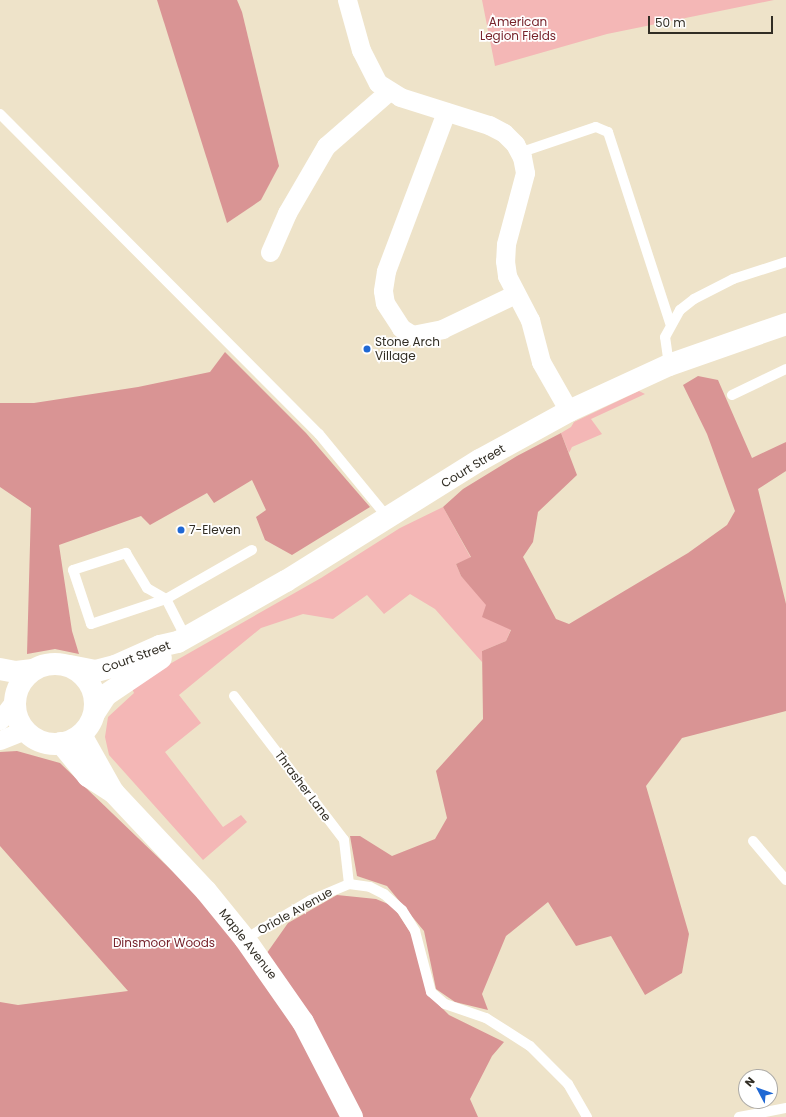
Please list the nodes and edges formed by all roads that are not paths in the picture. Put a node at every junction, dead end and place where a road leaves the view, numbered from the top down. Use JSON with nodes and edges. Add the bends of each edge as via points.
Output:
{"nodes":[{"id":1,"x":347,"y":0,"type":"edge"},
{"id":2,"x":388,"y":92,"type":"junction"},
{"id":3,"x":446,"y":112,"type":"junction"},
{"id":4,"x":0,"y":114,"type":"edge"},
{"id":5,"x":519,"y":153,"type":"junction"},
{"id":6,"x":270,"y":252,"type":"dead end"},
{"id":7,"x":786,"y":262,"type":"edge"},
{"id":8,"x":515,"y":294,"type":"junction"},
{"id":9,"x":670,"y":323,"type":"junction"},
{"id":10,"x":786,"y":324,"type":"edge"},
{"id":11,"x":669,"y":365,"type":"junction"},
{"id":12,"x":786,"y":369,"type":"edge"},
{"id":13,"x":732,"y":395,"type":"dead end"},
{"id":14,"x":569,"y":411,"type":"junction"},
{"id":15,"x":388,"y":518,"type":"junction"},
{"id":16,"x":252,"y":550,"type":"dead end"},
{"id":17,"x":166,"y":599,"type":"junction"},
{"id":18,"x":182,"y":640,"type":"junction"},
{"id":19,"x":70,"y":666,"type":"junction"},
{"id":20,"x":0,"y":669,"type":"edge"},
{"id":21,"x":33,"y":670,"type":"junction"},
{"id":22,"x":10,"y":695,"type":"edge"},
{"id":23,"x":234,"y":696,"type":"dead end"},
{"id":24,"x":95,"y":712,"type":"junction"},
{"id":25,"x":0,"y":720,"type":"edge"},
{"id":26,"x":25,"y":730,"type":"junction"},
{"id":27,"x":71,"y":739,"type":"junction"},
{"id":28,"x":0,"y":740,"type":"edge"},
{"id":29,"x":753,"y":841,"type":"dead end"},
{"id":30,"x":786,"y":880,"type":"edge"},
{"id":31,"x":349,"y":884,"type":"junction"},
{"id":32,"x":245,"y":938,"type":"junction"},
{"id":33,"x":786,"y":1108,"type":"edge"},
{"id":34,"x":352,"y":1117,"type":"edge"},
{"id":35,"x":587,"y":1117,"type":"edge"},
{"id":36,"x":739,"y":1117,"type":"edge"}],
"edges":[{"from":1,"to":2,"type":"street","via":[[369,70]]},
{"from":2,"to":3,"type":"street"},
{"from":2,"to":6,"type":"street","via":[[326,146],[287,213]]},
{"from":3,"to":5,"type":"street","via":[[489,125],[504,133]]},
{"from":3,"to":8,"type":"street","via":[[386,271],[383,291],[385,303],[401,328],[412,335],[442,329]]},
{"from":4,"to":15,"type":"lane","via":[[320,434]]},
{"from":5,"to":8,"type":"street","via":[[525,173],[506,244],[505,261],[507,276]]},
{"from":5,"to":9,"type":"lane","via":[[596,127],[608,132]]},
{"from":7,"to":9,"type":"lane","via":[[733,279],[694,299],[680,310]]},
{"from":8,"to":14,"type":"street","via":[[530,320],[541,362]]},
{"from":9,"to":11,"type":"lane","via":[[665,337]]},
{"from":10,"to":11,"type":"main road","name":"Court Street"},
{"from":11,"to":14,"type":"main road","name":"Court Street"},
{"from":12,"to":13,"type":"lane"},
{"from":14,"to":15,"type":"main road","name":"Court Street","via":[[480,460]]},
{"from":15,"to":18,"type":"main road","name":"Court Street","via":[[286,581]]},
{"from":16,"to":17,"type":"lane"},
{"from":17,"to":17,"type":"lane","via":[[147,588],[126,552],[73,570],[91,624]]},
{"from":17,"to":18,"type":"lane"},
{"from":18,"to":19,"type":"main road","name":"Court Street","via":[[96,671]]},
{"from":18,"to":24,"type":"main road","name":"Court Street","via":[[165,656],[106,695]]},
{"from":19,"to":21,"type":"main road","via":[[57,664]]},
{"from":19,"to":24,"type":"main road","via":[[82,674],[90,684],[95,698]]},
{"from":20,"to":21,"type":"main road","via":[[16,672]]},
{"from":21,"to":22,"type":"main road"},
{"from":22,"to":25,"type":"street"},
{"from":22,"to":26,"type":"main road","via":[[16,715]]},
{"from":23,"to":31,"type":"lane","name":"Thrasher Lane","via":[[344,840]]},
{"from":24,"to":27,"type":"main road","via":[[90,725]]},
{"from":26,"to":27,"type":"main road","via":[[41,742]]},
{"from":26,"to":28,"type":"street"},
{"from":27,"to":32,"type":"main road","name":"Maple Avenue","via":[[114,793],[206,891]]},
{"from":29,"to":30,"type":"lane"},
{"from":31,"to":32,"type":"lane","name":"Oriole Avenue","via":[[311,900]]},
{"from":31,"to":35,"type":"lane","via":[[377,890],[402,910],[415,930],[431,992],[445,1004],[486,1018],[530,1046],[568,1084]]},
{"from":32,"to":34,"type":"main road","name":"Maple Avenue","via":[[303,1022]]},
{"from":33,"to":36,"type":"lane"}]}
